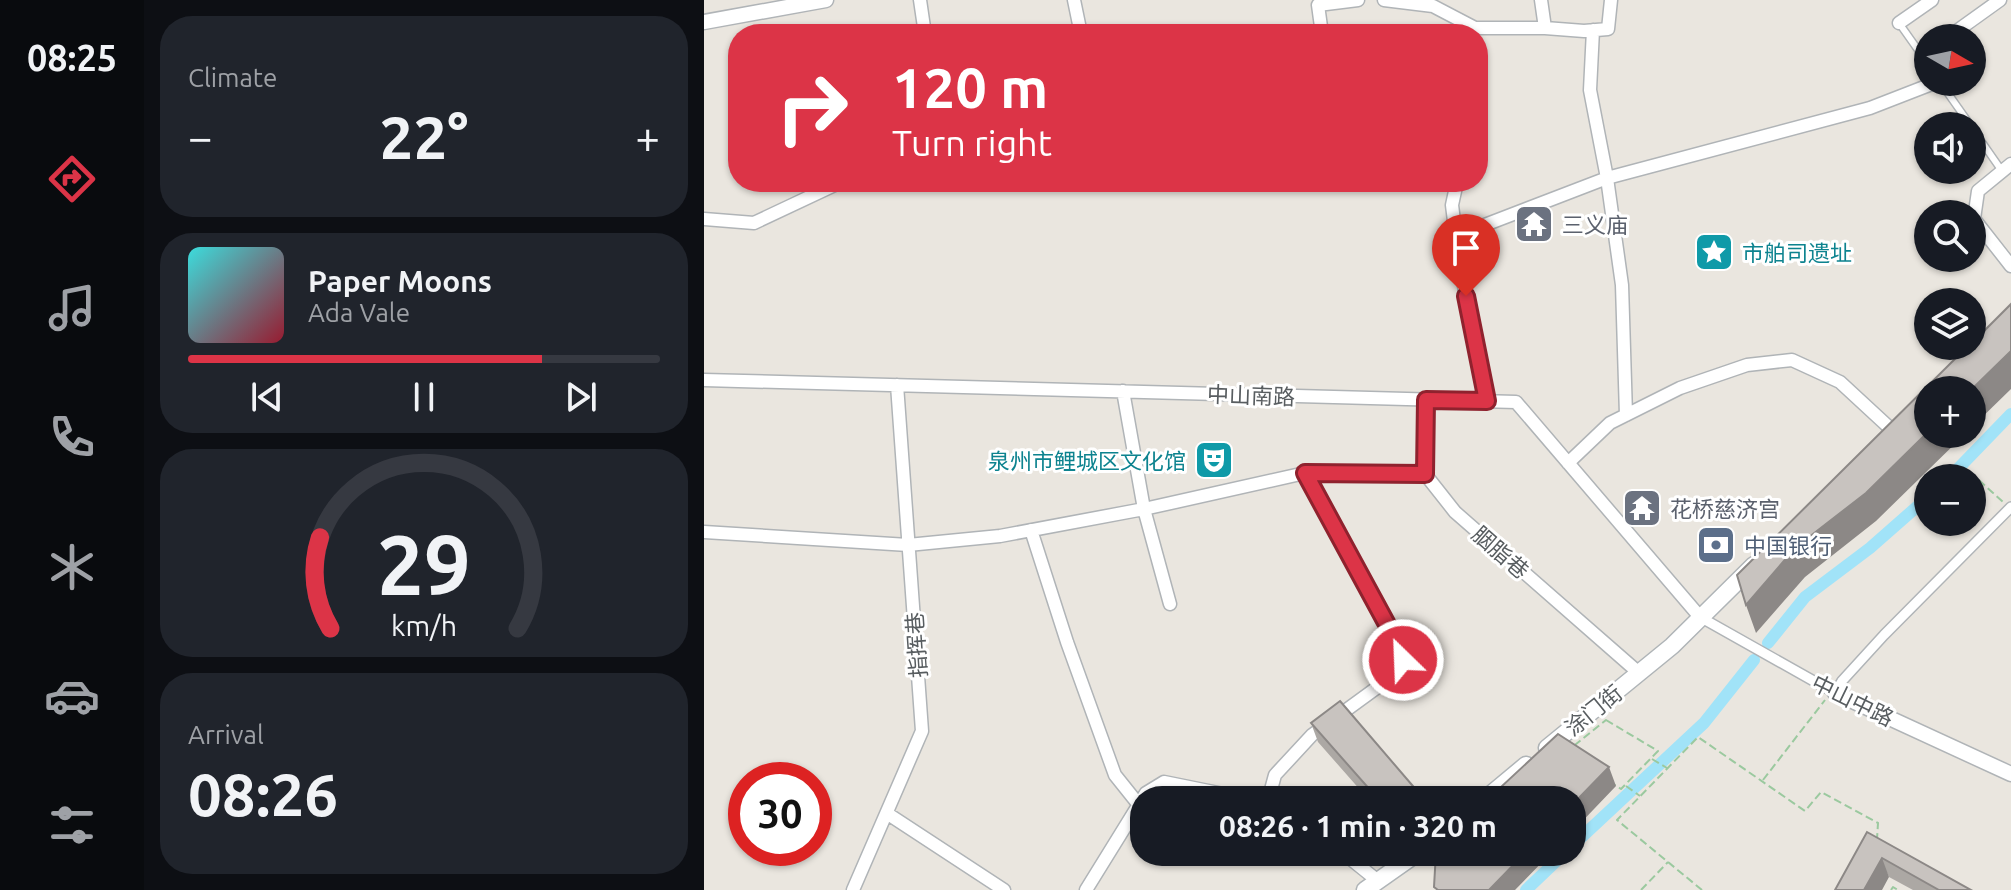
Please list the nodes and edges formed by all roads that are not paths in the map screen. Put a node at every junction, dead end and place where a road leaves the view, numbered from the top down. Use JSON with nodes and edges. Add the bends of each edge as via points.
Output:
{"nodes":[{"id":1,"x":826,"y":0,"type":"edge"},
{"id":2,"x":920,"y":0,"type":"edge"},
{"id":3,"x":1074,"y":0,"type":"edge"},
{"id":4,"x":1358,"y":0,"type":"edge"},
{"id":5,"x":1384,"y":0,"type":"edge"},
{"id":6,"x":1541,"y":0,"type":"edge"},
{"id":7,"x":1611,"y":0,"type":"edge"},
{"id":8,"x":1932,"y":0,"type":"edge"},
{"id":9,"x":2000,"y":0,"type":"edge"},
{"id":10,"x":704,"y":22,"type":"edge"},
{"id":11,"x":1899,"y":23,"type":"joint"},
{"id":12,"x":924,"y":24,"type":"edge"},
{"id":13,"x":1079,"y":24,"type":"edge"},
{"id":14,"x":1321,"y":24,"type":"edge"},
{"id":15,"x":1467,"y":24,"type":"edge"},
{"id":16,"x":1967,"y":24,"type":"edge"},
{"id":17,"x":1488,"y":28,"type":"edge"},
{"id":18,"x":1545,"y":28,"type":"junction"},
{"id":19,"x":1593,"y":30,"type":"junction"},
{"id":20,"x":1914,"y":42,"type":"edge"},
{"id":21,"x":1914,"y":91,"type":"edge"},
{"id":22,"x":1986,"y":144,"type":"edge"},
{"id":23,"x":2007,"y":167,"type":"edge"},
{"id":24,"x":1607,"y":178,"type":"junction"},
{"id":25,"x":820,"y":192,"type":"edge"},
{"id":26,"x":1455,"y":192,"type":"edge"},
{"id":27,"x":704,"y":219,"type":"edge"},
{"id":28,"x":1456,"y":236,"type":"junction"},
{"id":29,"x":2011,"y":266,"type":"edge"},
{"id":30,"x":704,"y":380,"type":"edge"},
{"id":31,"x":897,"y":385,"type":"junction"},
{"id":32,"x":1123,"y":391,"type":"junction"},
{"id":33,"x":1426,"y":400,"type":"junction"},
{"id":34,"x":1487,"y":401,"type":"junction"},
{"id":35,"x":1626,"y":415,"type":"junction"},
{"id":36,"x":1892,"y":432,"type":"edge"},
{"id":37,"x":1568,"y":463,"type":"junction"},
{"id":38,"x":1305,"y":473,"type":"junction"},
{"id":39,"x":1425,"y":474,"type":"junction"},
{"id":40,"x":2011,"y":508,"type":"edge"},
{"id":41,"x":1144,"y":509,"type":"junction"},
{"id":42,"x":1031,"y":530,"type":"junction"},
{"id":43,"x":704,"y":532,"type":"edge"},
{"id":44,"x":908,"y":545,"type":"junction"},
{"id":45,"x":1765,"y":555,"type":"edge"},
{"id":46,"x":1170,"y":604,"type":"dead end"},
{"id":47,"x":1700,"y":617,"type":"junction"},
{"id":48,"x":1639,"y":673,"type":"junction"},
{"id":49,"x":1835,"y":693,"type":"junction"},
{"id":50,"x":2011,"y":774,"type":"edge"},
{"id":51,"x":1157,"y":786,"type":"edge"},
{"id":52,"x":1184,"y":786,"type":"edge"},
{"id":53,"x":1274,"y":786,"type":"edge"},
{"id":54,"x":1501,"y":786,"type":"edge"},
{"id":55,"x":1130,"y":794,"type":"edge"},
{"id":56,"x":888,"y":814,"type":"junction"},
{"id":57,"x":1130,"y":819,"type":"edge"},
{"id":58,"x":1356,"y":866,"type":"edge"},
{"id":59,"x":1403,"y":866,"type":"edge"},
{"id":60,"x":1378,"y":887,"type":"edge"},
{"id":61,"x":853,"y":890,"type":"edge"},
{"id":62,"x":1004,"y":890,"type":"edge"},
{"id":63,"x":1086,"y":890,"type":"edge"}],
"edges":[{"from":1,"to":10,"type":"street"},
{"from":2,"to":12,"type":"street"},
{"from":3,"to":13,"type":"street"},
{"from":4,"to":14,"type":"street","via":[[1318,5]]},
{"from":5,"to":15,"type":"street","via":[[1433,6]]},
{"from":6,"to":18,"type":"street"},
{"from":7,"to":19,"type":"street","via":[[1608,29]]},
{"from":8,"to":11,"type":"street"},
{"from":9,"to":16,"type":"street"},
{"from":11,"to":20,"type":"lane"},
{"from":17,"to":18,"type":"street"},
{"from":18,"to":19,"type":"street"},
{"from":19,"to":24,"type":"street","via":[[1590,90]]},
{"from":21,"to":24,"type":"street","via":[[1870,108]]},
{"from":22,"to":23,"type":"lane"},
{"from":23,"to":29,"type":"street","via":[[1978,191],[1974,219]]},
{"from":24,"to":28,"type":"street"},
{"from":24,"to":35,"type":"street","via":[[1622,285]]},
{"from":25,"to":27,"type":"street","via":[[754,223]]},
{"from":26,"to":28,"type":"street"},
{"from":28,"to":34,"type":"street"},
{"from":30,"to":31,"type":"street","name":"中山南路"},
{"from":31,"to":32,"type":"street","name":"中山南路"},
{"from":31,"to":44,"type":"street","name":"指挥巷"},
{"from":32,"to":33,"type":"street","name":"中山南路"},
{"from":32,"to":41,"type":"street"},
{"from":33,"to":34,"type":"street","name":"中山南路"},
{"from":33,"to":39,"type":"street"},
{"from":34,"to":37,"type":"street","name":"中山南路","via":[[1516,402]]},
{"from":35,"to":36,"type":"street","via":[[1680,388],[1747,365],[1792,360],[1840,382]]},
{"from":35,"to":37,"type":"street","via":[[1610,423]]},
{"from":37,"to":47,"type":"street","name":"中山南路"},
{"from":38,"to":39,"type":"street"},
{"from":38,"to":41,"type":"street"},
{"from":38,"to":53,"type":"street","via":[[1403,660],[1397,673],[1312,735],[1275,775]]},
{"from":39,"to":48,"type":"street","name":"胭脂巷","via":[[1455,512]]},
{"from":40,"to":49,"type":"street","via":[[1884,635]]},
{"from":41,"to":42,"type":"street"},
{"from":41,"to":46,"type":"street"},
{"from":42,"to":44,"type":"street"},
{"from":42,"to":55,"type":"street","via":[[1115,775]]},
{"from":43,"to":44,"type":"street"},
{"from":44,"to":56,"type":"street","name":"指挥巷","via":[[922,731]]},
{"from":45,"to":47,"type":"main road","name":"涂门街"},
{"from":47,"to":48,"type":"main road","name":"涂门街"},
{"from":47,"to":49,"type":"street","name":"中山中路"},
{"from":48,"to":54,"type":"main road","name":"涂门街"},
{"from":49,"to":50,"type":"street","name":"中山中路"},
{"from":51,"to":52,"type":"street"},
{"from":56,"to":61,"type":"street","name":"指挥巷"},
{"from":56,"to":62,"type":"street"},
{"from":57,"to":63,"type":"street"},
{"from":58,"to":60,"type":"street"},
{"from":59,"to":60,"type":"main road"}]}
